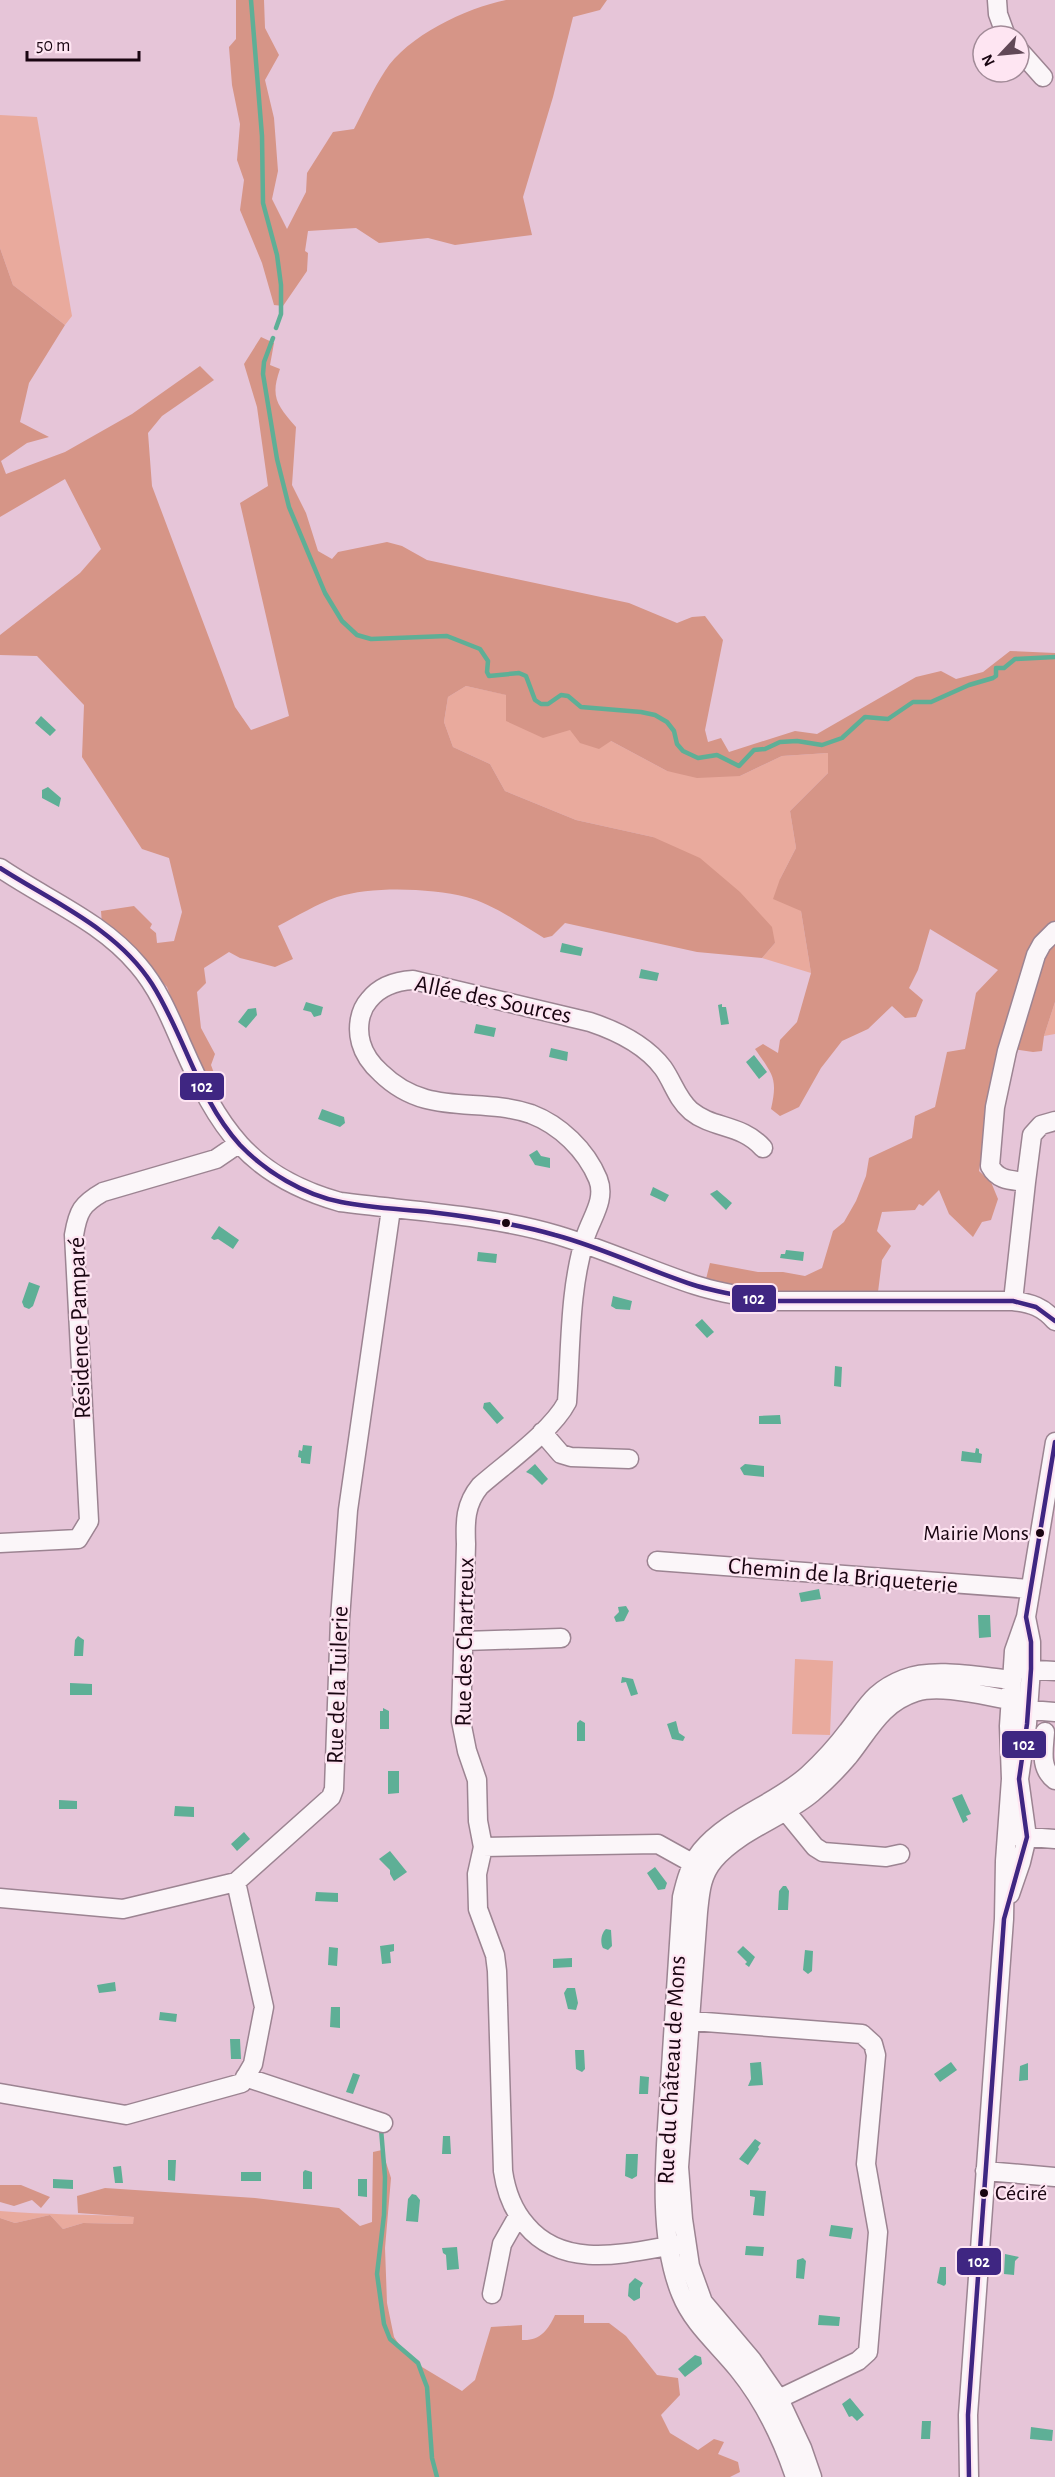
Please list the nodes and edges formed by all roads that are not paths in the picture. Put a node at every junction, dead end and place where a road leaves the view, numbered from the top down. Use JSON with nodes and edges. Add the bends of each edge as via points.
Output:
{"nodes":[{"id":1,"x":997,"y":0,"type":"edge"},
{"id":2,"x":1002,"y":24,"type":"edge"},
{"id":3,"x":1031,"y":64,"type":"edge"},
{"id":4,"x":1043,"y":77,"type":"dead end"},
{"id":5,"x":0,"y":868,"type":"edge"},
{"id":6,"x":1055,"y":931,"type":"edge"},
{"id":7,"x":1055,"y":1121,"type":"edge"},
{"id":8,"x":238,"y":1144,"type":"junction"},
{"id":9,"x":764,"y":1148,"type":"dead end"},
{"id":10,"x":1026,"y":1182,"type":"junction"},
{"id":11,"x":391,"y":1209,"type":"junction"},
{"id":12,"x":585,"y":1244,"type":"junction"},
{"id":13,"x":1013,"y":1301,"type":"junction"},
{"id":14,"x":1054,"y":1318,"type":"edge"},
{"id":15,"x":542,"y":1432,"type":"junction"},
{"id":16,"x":1055,"y":1442,"type":"edge"},
{"id":17,"x":629,"y":1459,"type":"dead end"},
{"id":18,"x":0,"y":1543,"type":"edge"},
{"id":19,"x":657,"y":1561,"type":"dead end"},
{"id":20,"x":1030,"y":1589,"type":"junction"},
{"id":21,"x":561,"y":1638,"type":"dead end"},
{"id":22,"x":464,"y":1641,"type":"junction"},
{"id":23,"x":1031,"y":1672,"type":"edge"},
{"id":24,"x":929,"y":1681,"type":"junction"},
{"id":25,"x":1031,"y":1709,"type":"edge"},
{"id":26,"x":1050,"y":1734,"type":"edge"},
{"id":27,"x":1055,"y":1780,"type":"edge"},
{"id":28,"x":781,"y":1806,"type":"junction"},
{"id":29,"x":1007,"y":1835,"type":"junction"},
{"id":30,"x":1026,"y":1837,"type":"junction"},
{"id":31,"x":1055,"y":1839,"type":"edge"},
{"id":32,"x":483,"y":1847,"type":"junction"},
{"id":33,"x":900,"y":1854,"type":"dead end"},
{"id":34,"x":700,"y":1866,"type":"junction"},
{"id":35,"x":236,"y":1882,"type":"junction"},
{"id":36,"x":0,"y":1898,"type":"edge"},
{"id":37,"x":1004,"y":1919,"type":"junction"},
{"id":38,"x":682,"y":2020,"type":"junction"},
{"id":39,"x":245,"y":2077,"type":"junction"},
{"id":40,"x":0,"y":2092,"type":"edge"},
{"id":41,"x":383,"y":2123,"type":"dead end"},
{"id":42,"x":985,"y":2171,"type":"junction"},
{"id":43,"x":1055,"y":2177,"type":"edge"},
{"id":44,"x":518,"y":2216,"type":"junction"},
{"id":45,"x":678,"y":2244,"type":"junction"},
{"id":46,"x":492,"y":2294,"type":"dead end"},
{"id":47,"x":771,"y":2402,"type":"junction"},
{"id":48,"x":795,"y":2477,"type":"edge"},
{"id":49,"x":812,"y":2477,"type":"edge"},
{"id":50,"x":969,"y":2477,"type":"edge"}],
"edges":[{"from":1,"to":2,"type":"street"},
{"from":3,"to":4,"type":"street"},
{"from":5,"to":8,"type":"street","via":[[109,936],[140,966],[163,1003],[209,1104]]},
{"from":6,"to":10,"type":"street","via":[[1036,955],[995,1107],[990,1166],[1002,1179]]},
{"from":7,"to":10,"type":"street","via":[[1041,1125],[1032,1135]]},
{"from":8,"to":11,"type":"street","via":[[265,1167],[314,1195]]},
{"from":8,"to":18,"type":"street","name":"Résidence Pamparé","via":[[216,1159],[103,1192],[86,1201],[74,1234],[89,1521],[78,1539]]},
{"from":9,"to":12,"type":"street","name":"Allée des Sources","via":[[749,1135],[708,1121],[691,1110],[651,1055],[600,1025],[427,982],[401,981],[378,991],[363,1008],[359,1036],[368,1058],[390,1081],[426,1100],[531,1114],[558,1129],[581,1151],[600,1187]]},
{"from":10,"to":13,"type":"street"},
{"from":11,"to":12,"type":"street","via":[[508,1223]]},
{"from":11,"to":35,"type":"street","name":"Rue de la Tuilerie","via":[[348,1510],[334,1789],[325,1804]]},
{"from":12,"to":13,"type":"street","via":[[702,1287],[771,1301]]},
{"from":12,"to":15,"type":"street","name":"Rue des Chartreux","via":[[575,1278],[567,1402]]},
{"from":13,"to":14,"type":"street","via":[[1031,1303]]},
{"from":15,"to":17,"type":"street","via":[[561,1454]]},
{"from":15,"to":22,"type":"street","name":"Rue des Chartreux","via":[[480,1486],[467,1506]]},
{"from":16,"to":20,"type":"street"},
{"from":19,"to":20,"type":"street","name":"Chemin de la Briqueterie"},
{"from":20,"to":23,"type":"street","via":[[1026,1617],[1014,1651]]},
{"from":21,"to":22,"type":"street"},
{"from":22,"to":32,"type":"street","name":"Rue des Chartreux","via":[[460,1721],[477,1779]]},
{"from":23,"to":24,"type":"street","name":"Rue du Château de Mons"},
{"from":23,"to":25,"type":"street"},
{"from":24,"to":25,"type":"street","name":"Rue du Château de Mons"},
{"from":24,"to":28,"type":"street","name":"Rue du Château de Mons","via":[[912,1676],[873,1696],[870,1713],[850,1729]]},
{"from":25,"to":26,"type":"street"},
{"from":25,"to":29,"type":"street","via":[[1009,1743]]},
{"from":25,"to":30,"type":"street","via":[[1019,1779]]},
{"from":26,"to":27,"type":"street","via":[[1043,1760]]},
{"from":28,"to":33,"type":"street","via":[[823,1852],[886,1857]]},
{"from":28,"to":34,"type":"street","name":"Rue du Château de Mons","via":[[724,1830],[707,1845]]},
{"from":29,"to":30,"type":"street"},
{"from":29,"to":37,"type":"street"},
{"from":30,"to":31,"type":"street"},
{"from":30,"to":37,"type":"street"},
{"from":32,"to":34,"type":"street","via":[[647,1844],[666,1847]]},
{"from":32,"to":44,"type":"street","name":"Rue des Chartreux","via":[[477,1874],[478,1910],[495,1955],[503,2171],[505,2187]]},
{"from":34,"to":38,"type":"street","name":"Rue du Château de Mons","via":[[682,1897]]},
{"from":35,"to":36,"type":"street","name":"Rue de la Tuilerie","via":[[123,1909]]},
{"from":35,"to":39,"type":"street","via":[[264,2007],[253,2064]]},
{"from":37,"to":42,"type":"street"},
{"from":38,"to":45,"type":"street","name":"Rue du Château de Mons","via":[[663,2180]]},
{"from":38,"to":47,"type":"street","via":[[862,2034],[873,2044],[876,2055],[866,2164],[878,2232],[868,2352],[858,2361]]},
{"from":39,"to":40,"type":"street","via":[[242,2084],[126,2115]]},
{"from":39,"to":41,"type":"street"},
{"from":42,"to":43,"type":"street"},
{"from":42,"to":50,"type":"street","via":[[968,2415]]},
{"from":44,"to":45,"type":"street","name":"Rue des Chartreux","via":[[544,2241],[570,2253],[602,2255]]},
{"from":44,"to":46,"type":"street","via":[[502,2244]]},
{"from":45,"to":47,"type":"street","name":"Rue du Château de Mons","via":[[680,2291],[691,2315]]},
{"from":47,"to":48,"type":"street","name":"Rue du Château de Mons"},
{"from":47,"to":49,"type":"street","name":"Rue du Château de Mons","via":[[802,2448]]}]}
